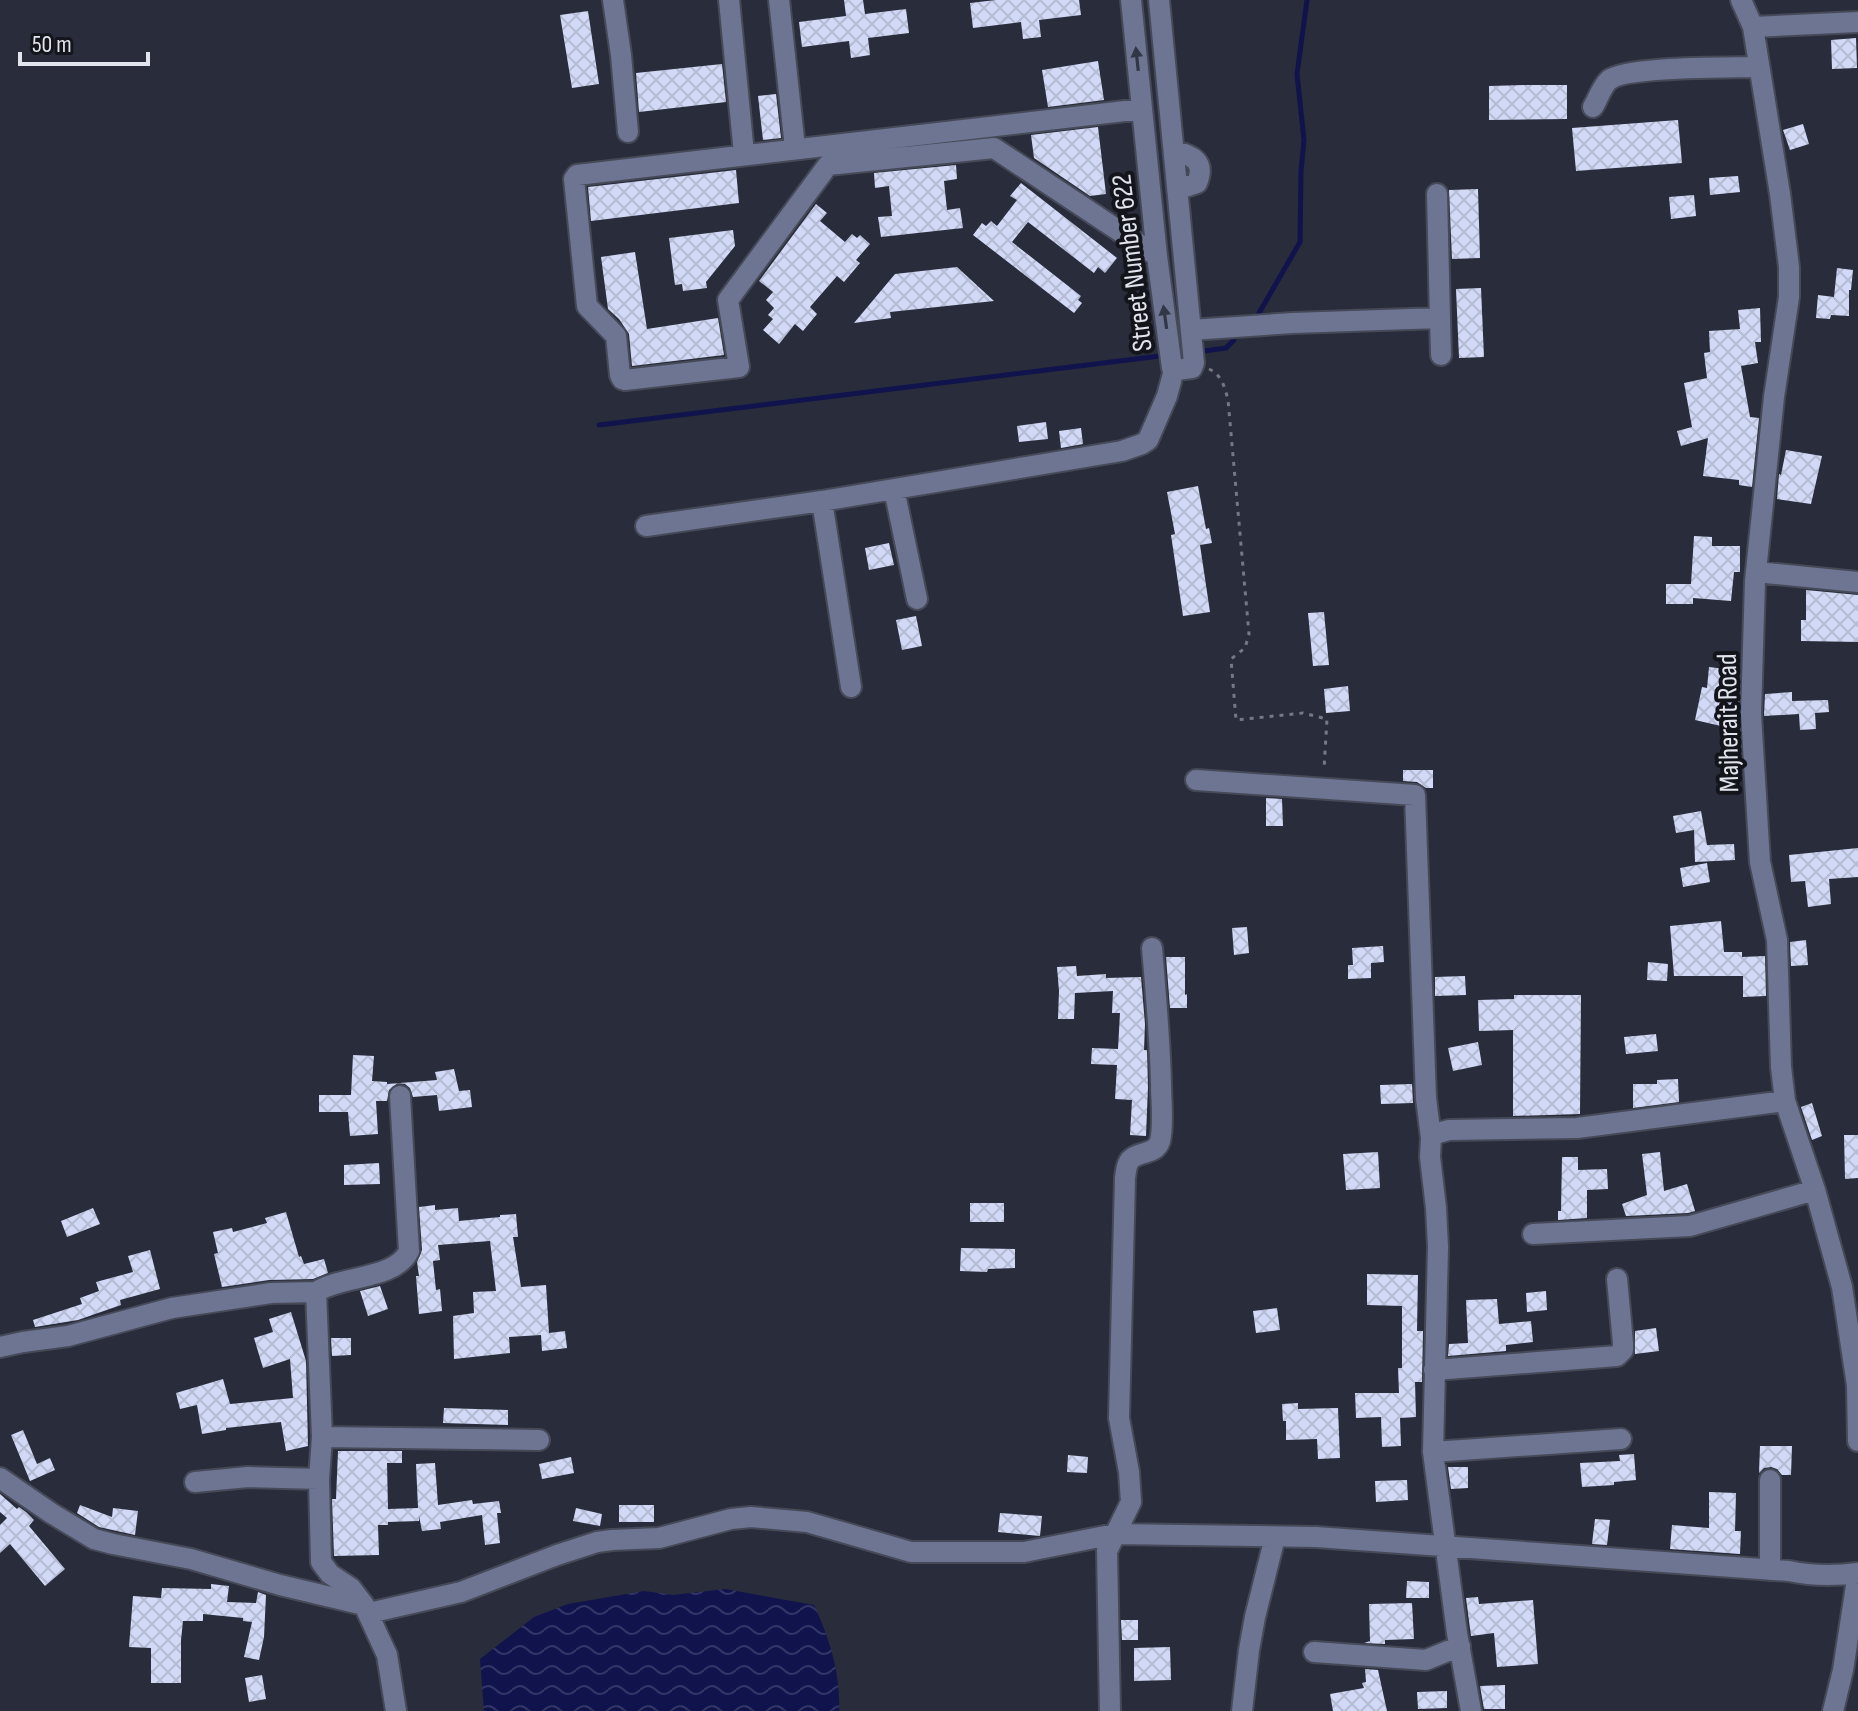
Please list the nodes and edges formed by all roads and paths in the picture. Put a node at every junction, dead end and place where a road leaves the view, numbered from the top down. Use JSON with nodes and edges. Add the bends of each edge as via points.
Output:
{"nodes":[{"id":1,"x":613,"y":0,"type":"edge"},
{"id":2,"x":729,"y":0,"type":"edge"},
{"id":3,"x":779,"y":0,"type":"edge"},
{"id":4,"x":1131,"y":0,"type":"edge"},
{"id":5,"x":1159,"y":0,"type":"edge"},
{"id":6,"x":1741,"y":0,"type":"edge"},
{"id":7,"x":1858,"y":22,"type":"edge"},
{"id":8,"x":1753,"y":27,"type":"junction"},
{"id":9,"x":1759,"y":67,"type":"junction"},
{"id":10,"x":1593,"y":107,"type":"dead end"},
{"id":11,"x":1142,"y":109,"type":"junction"},
{"id":12,"x":628,"y":132,"type":"dead end"},
{"id":13,"x":795,"y":148,"type":"junction"},
{"id":14,"x":744,"y":154,"type":"junction"},
{"id":15,"x":1149,"y":180,"type":"junction"},
{"id":16,"x":1178,"y":184,"type":"junction"},
{"id":17,"x":1437,"y":194,"type":"dead end"},
{"id":18,"x":1157,"y":256,"type":"junction"},
{"id":19,"x":1440,"y":318,"type":"junction"},
{"id":20,"x":1191,"y":330,"type":"junction"},
{"id":21,"x":1441,"y":355,"type":"dead end"},
{"id":22,"x":1194,"y":363,"type":"junction"},
{"id":23,"x":1174,"y":370,"type":"junction"},
{"id":24,"x":894,"y":489,"type":"junction"},
{"id":25,"x":822,"y":501,"type":"junction"},
{"id":26,"x":646,"y":526,"type":"dead end"},
{"id":27,"x":1756,"y":572,"type":"junction"},
{"id":28,"x":1858,"y":582,"type":"edge"},
{"id":29,"x":917,"y":599,"type":"dead end"},
{"id":30,"x":851,"y":687,"type":"dead end"},
{"id":31,"x":1196,"y":780,"type":"dead end"},
{"id":32,"x":1323,"y":789,"type":"junction"},
{"id":33,"x":1152,"y":948,"type":"dead end"},
{"id":34,"x":400,"y":1096,"type":"dead end"},
{"id":35,"x":1785,"y":1101,"type":"junction"},
{"id":36,"x":1431,"y":1138,"type":"junction"},
{"id":37,"x":1815,"y":1190,"type":"junction"},
{"id":38,"x":1533,"y":1234,"type":"dead end"},
{"id":39,"x":1617,"y":1279,"type":"dead end"},
{"id":40,"x":316,"y":1292,"type":"junction"},
{"id":41,"x":0,"y":1347,"type":"edge"},
{"id":42,"x":1434,"y":1370,"type":"junction"},
{"id":43,"x":322,"y":1437,"type":"junction"},
{"id":44,"x":1621,"y":1439,"type":"dead end"},
{"id":45,"x":539,"y":1440,"type":"dead end"},
{"id":46,"x":1858,"y":1441,"type":"edge"},
{"id":47,"x":1433,"y":1452,"type":"junction"},
{"id":48,"x":0,"y":1478,"type":"edge"},
{"id":49,"x":319,"y":1479,"type":"junction"},
{"id":50,"x":1770,"y":1480,"type":"dead end"},
{"id":51,"x":195,"y":1482,"type":"dead end"},
{"id":52,"x":1115,"y":1534,"type":"junction"},
{"id":53,"x":1275,"y":1537,"type":"junction"},
{"id":54,"x":1445,"y":1546,"type":"junction"},
{"id":55,"x":1770,"y":1570,"type":"junction"},
{"id":56,"x":1858,"y":1573,"type":"edge"},
{"id":57,"x":367,"y":1609,"type":"junction"},
{"id":58,"x":1460,"y":1646,"type":"junction"},
{"id":59,"x":1314,"y":1652,"type":"dead end"},
{"id":60,"x":396,"y":1711,"type":"edge"},
{"id":61,"x":1110,"y":1711,"type":"edge"},
{"id":62,"x":1242,"y":1711,"type":"edge"},
{"id":63,"x":1471,"y":1711,"type":"edge"},
{"id":64,"x":1833,"y":1711,"type":"edge"}],
"edges":[{"from":1,"to":12,"type":"street"},
{"from":2,"to":14,"type":"street"},
{"from":3,"to":13,"type":"street"},
{"from":11,"to":4,"type":"street","name":"Street Number 622","one_way":true},
{"from":5,"to":16,"type":"street","name":"Street Number 622"},
{"from":6,"to":8,"type":"street","name":"Majherait Road"},
{"from":7,"to":8,"type":"street"},
{"from":8,"to":9,"type":"street","name":"Majherait Road"},
{"from":9,"to":10,"type":"street","via":[[1624,74],[1609,80]]},
{"from":9,"to":27,"type":"street","name":"Majherait Road","via":[[1780,194],[1789,297]]},
{"from":11,"to":13,"type":"street"},
{"from":11,"to":15,"type":"street","name":"Street Number 622"},
{"from":13,"to":14,"type":"street"},
{"from":14,"to":18,"type":"street","via":[[575,176],[587,306],[616,336],[622,379],[739,367],[728,300],[828,165],[994,148]]},
{"from":15,"to":16,"type":"street"},
{"from":15,"to":18,"type":"street","name":"Street Number 622"},
{"from":16,"to":20,"type":"street","name":"Street Number 622"},
{"from":17,"to":19,"type":"street"},
{"from":23,"to":18,"type":"street","name":"Street Number 622","one_way":true},
{"from":19,"to":20,"type":"street"},
{"from":19,"to":21,"type":"street"},
{"from":20,"to":22,"type":"street","name":"Street Number 622"},
{"from":22,"to":23,"type":"street","name":"Street Number 622","via":[[1192,368]]},
{"from":22,"to":32,"type":"path","via":[[1214,371],[1228,400],[1249,634],[1245,648],[1231,659],[1236,720],[1303,713],[1327,719]]},
{"from":23,"to":24,"type":"street","via":[[1142,444]]},
{"from":24,"to":25,"type":"street"},
{"from":24,"to":29,"type":"street"},
{"from":25,"to":26,"type":"street"},
{"from":25,"to":30,"type":"street"},
{"from":27,"to":28,"type":"street"},
{"from":27,"to":35,"type":"street","name":"Majherait Road","via":[[1751,714],[1760,862],[1777,940]]},
{"from":31,"to":32,"type":"street"},
{"from":32,"to":36,"type":"street","via":[[1415,795]]},
{"from":33,"to":52,"type":"street","via":[[1162,1115],[1160,1141],[1152,1152],[1127,1163],[1125,1178],[1119,1409],[1131,1502]]},
{"from":34,"to":40,"type":"street","via":[[409,1251],[385,1271]]},
{"from":35,"to":36,"type":"street","via":[[1577,1128],[1449,1130]]},
{"from":35,"to":37,"type":"street","name":"Majherait Road"},
{"from":36,"to":42,"type":"street","via":[[1438,1258]]},
{"from":37,"to":38,"type":"street","via":[[1690,1226]]},
{"from":37,"to":46,"type":"street","name":"Majherait Road","via":[[1842,1287],[1857,1385]]},
{"from":39,"to":42,"type":"street","via":[[1623,1343],[1617,1356]]},
{"from":40,"to":41,"type":"street","via":[[172,1308],[68,1336]]},
{"from":40,"to":43,"type":"street"},
{"from":42,"to":47,"type":"street"},
{"from":43,"to":45,"type":"street"},
{"from":43,"to":49,"type":"street"},
{"from":44,"to":47,"type":"street"},
{"from":47,"to":54,"type":"street"},
{"from":48,"to":57,"type":"street","via":[[94,1539],[191,1559]]},
{"from":49,"to":51,"type":"street"},
{"from":49,"to":57,"type":"street","via":[[321,1562]]},
{"from":50,"to":55,"type":"street"},
{"from":52,"to":53,"type":"street"},
{"from":52,"to":57,"type":"street","via":[[1024,1552],[911,1552],[807,1522],[731,1519],[659,1538],[597,1542],[461,1592]]},
{"from":52,"to":61,"type":"street","via":[[1107,1551]]},
{"from":53,"to":54,"type":"street"},
{"from":53,"to":62,"type":"street","via":[[1255,1617]]},
{"from":54,"to":55,"type":"street"},
{"from":54,"to":58,"type":"street"},
{"from":55,"to":56,"type":"street"},
{"from":56,"to":64,"type":"street"},
{"from":57,"to":60,"type":"street","via":[[389,1662]]},
{"from":58,"to":59,"type":"street","via":[[1426,1660]]},
{"from":58,"to":63,"type":"street"}]}
